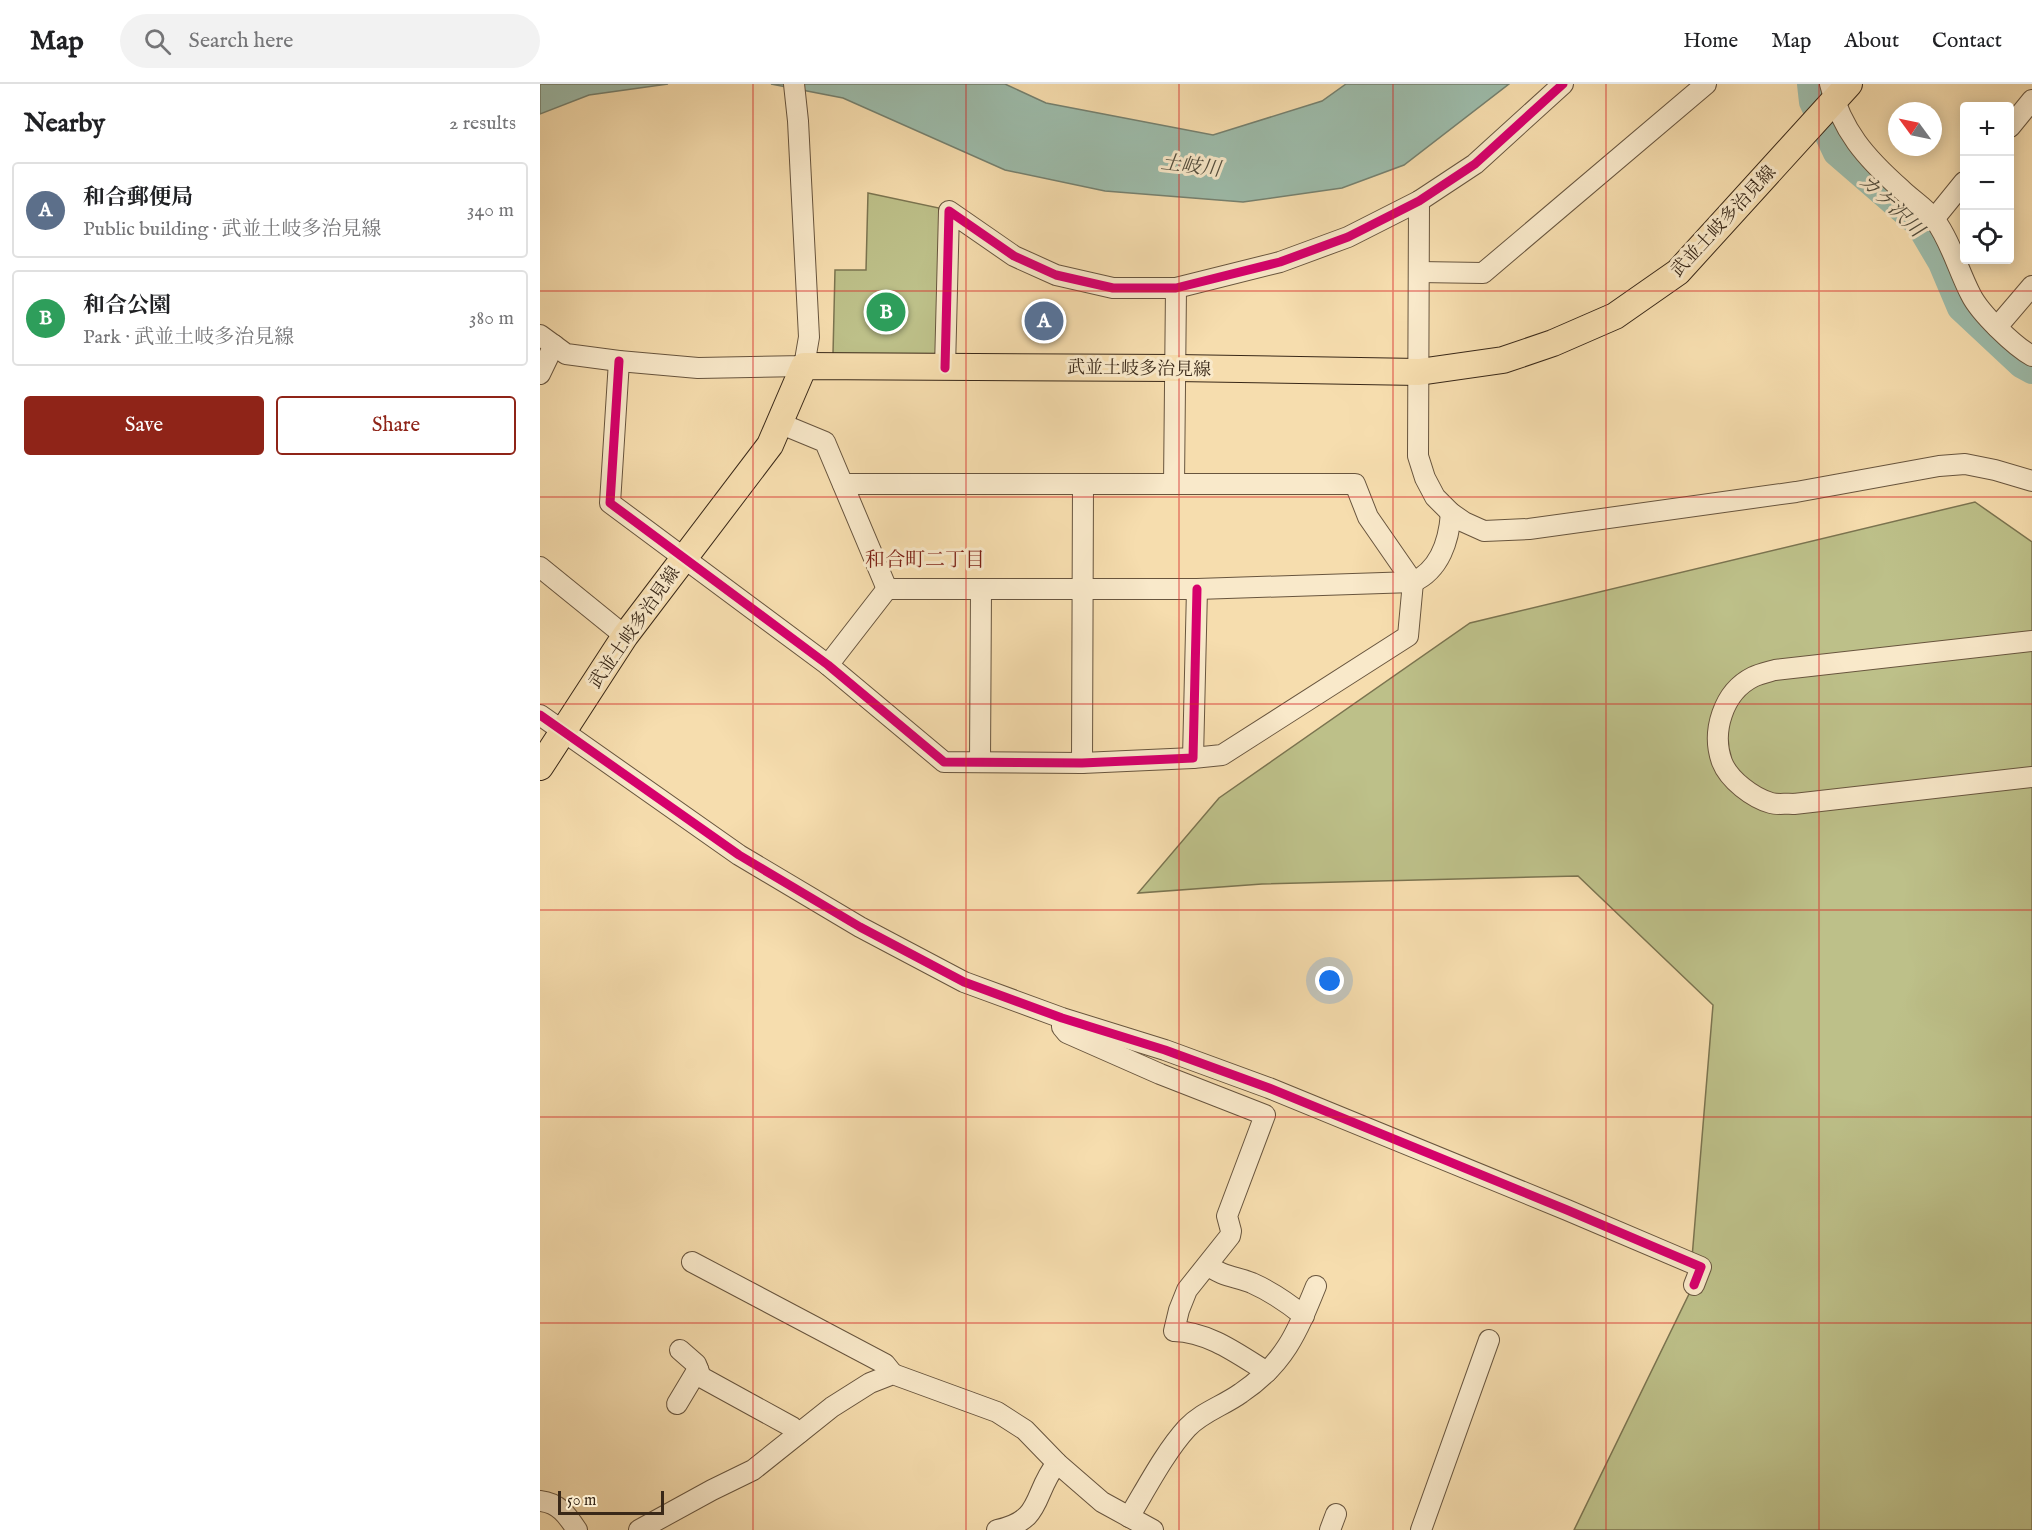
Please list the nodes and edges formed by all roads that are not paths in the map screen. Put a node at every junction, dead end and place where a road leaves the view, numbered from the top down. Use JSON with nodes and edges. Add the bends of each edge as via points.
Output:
{"nodes":[{"id":1,"x":794,"y":84,"type":"edge"},
{"id":2,"x":1563,"y":84,"type":"edge"},
{"id":3,"x":1706,"y":84,"type":"edge"},
{"id":4,"x":1838,"y":89,"type":"edge"},
{"id":5,"x":2032,"y":99,"type":"edge"},
{"id":6,"x":2014,"y":122,"type":"edge"},
{"id":7,"x":1960,"y":188,"type":"edge"},
{"id":8,"x":1419,"y":201,"type":"junction"},
{"id":9,"x":1934,"y":219,"type":"junction"},
{"id":10,"x":1419,"y":272,"type":"junction"},
{"id":11,"x":2032,"y":286,"type":"edge"},
{"id":12,"x":1176,"y":288,"type":"junction"},
{"id":13,"x":1997,"y":327,"type":"junction"},
{"id":14,"x":547,"y":340,"type":"edge"},
{"id":15,"x":2032,"y":356,"type":"edge"},
{"id":16,"x":619,"y":361,"type":"junction"},
{"id":17,"x":804,"y":366,"type":"junction"},
{"id":18,"x":945,"y":368,"type":"junction"},
{"id":19,"x":1176,"y":368,"type":"junction"},
{"id":20,"x":1419,"y":372,"type":"junction"},
{"id":21,"x":540,"y":374,"type":"edge"},
{"id":22,"x":779,"y":423,"type":"junction"},
{"id":23,"x":2032,"y":481,"type":"edge"},
{"id":24,"x":843,"y":484,"type":"junction"},
{"id":25,"x":1083,"y":484,"type":"junction"},
{"id":26,"x":1173,"y":484,"type":"junction"},
{"id":27,"x":1451,"y":513,"type":"junction"},
{"id":28,"x":683,"y":559,"type":"junction"},
{"id":29,"x":540,"y":567,"type":"edge"},
{"id":30,"x":1413,"y":582,"type":"junction"},
{"id":31,"x":887,"y":589,"type":"junction"},
{"id":32,"x":981,"y":589,"type":"junction"},
{"id":33,"x":1083,"y":589,"type":"junction"},
{"id":34,"x":1197,"y":589,"type":"junction"},
{"id":35,"x":625,"y":636,"type":"junction"},
{"id":36,"x":2032,"y":642,"type":"edge"},
{"id":37,"x":828,"y":665,"type":"junction"},
{"id":38,"x":540,"y":715,"type":"edge"},
{"id":39,"x":564,"y":730,"type":"junction"},
{"id":40,"x":1193,"y":758,"type":"junction"},
{"id":41,"x":980,"y":762,"type":"junction"},
{"id":42,"x":1082,"y":763,"type":"junction"},
{"id":43,"x":540,"y":767,"type":"edge"},
{"id":44,"x":2032,"y":777,"type":"edge"},
{"id":45,"x":1062,"y":1018,"type":"junction"},
{"id":46,"x":692,"y":1262,"type":"dead end"},
{"id":47,"x":1208,"y":1265,"type":"junction"},
{"id":48,"x":1316,"y":1286,"type":"dead end"},
{"id":49,"x":1694,"y":1286,"type":"dead end"},
{"id":50,"x":1304,"y":1316,"type":"junction"},
{"id":51,"x":1490,"y":1340,"type":"dead end"},
{"id":52,"x":680,"y":1350,"type":"dead end"},
{"id":53,"x":698,"y":1369,"type":"junction"},
{"id":54,"x":1267,"y":1372,"type":"junction"},
{"id":55,"x":893,"y":1374,"type":"junction"},
{"id":56,"x":677,"y":1404,"type":"dead end"},
{"id":57,"x":799,"y":1433,"type":"junction"},
{"id":58,"x":1056,"y":1463,"type":"junction"},
{"id":59,"x":540,"y":1502,"type":"edge"},
{"id":60,"x":1129,"y":1517,"type":"junction"},
{"id":61,"x":1150,"y":1529,"type":"edge"},
{"id":62,"x":577,"y":1530,"type":"edge"},
{"id":63,"x":639,"y":1530,"type":"edge"},
{"id":64,"x":997,"y":1530,"type":"edge"},
{"id":65,"x":1421,"y":1530,"type":"edge"}],
"edges":[{"from":1,"to":17,"type":"street","via":[[809,338]]},
{"from":2,"to":8,"type":"street","via":[[1475,164]]},
{"from":3,"to":10,"type":"street","via":[[1484,273]]},
{"from":4,"to":9,"type":"street","via":[[1856,145]]},
{"from":4,"to":20,"type":"main road","name":"武並土岐多治見線","via":[[1678,272],[1615,316],[1503,360]]},
{"from":5,"to":6,"type":"street"},
{"from":7,"to":9,"type":"street"},
{"from":8,"to":10,"type":"street"},
{"from":8,"to":12,"type":"street","via":[[1348,237],[1310,251]]},
{"from":9,"to":13,"type":"street","via":[[1972,297]]},
{"from":10,"to":20,"type":"street"},
{"from":11,"to":13,"type":"street"},
{"from":12,"to":18,"type":"street","via":[[1113,288],[1056,275],[1014,256],[949,211]]},
{"from":12,"to":19,"type":"street"},
{"from":13,"to":15,"type":"street"},
{"from":14,"to":16,"type":"street","via":[[566,354]]},
{"from":14,"to":21,"type":"street"},
{"from":16,"to":17,"type":"street","via":[[698,368]]},
{"from":16,"to":28,"type":"street","via":[[610,503]]},
{"from":17,"to":18,"type":"main road","name":"武並土岐多治見線"},
{"from":17,"to":22,"type":"main road","name":"武並土岐多治見線"},
{"from":18,"to":19,"type":"main road","name":"武並土岐多治見線"},
{"from":19,"to":20,"type":"main road","name":"武並土岐多治見線"},
{"from":19,"to":26,"type":"street"},
{"from":20,"to":27,"type":"street","via":[[1418,456],[1435,497]]},
{"from":22,"to":24,"type":"street","via":[[825,442]]},
{"from":22,"to":28,"type":"main road","name":"武並土岐多治見線","via":[[770,445]]},
{"from":23,"to":27,"type":"street","via":[[1965,464],[1939,466],[1796,492],[1529,530],[1484,531]]},
{"from":24,"to":25,"type":"street"},
{"from":24,"to":31,"type":"street"},
{"from":25,"to":26,"type":"street"},
{"from":25,"to":33,"type":"street"},
{"from":26,"to":30,"type":"street","via":[[1355,484],[1368,517]]},
{"from":27,"to":30,"type":"street","via":[[1443,553],[1425,577]]},
{"from":28,"to":35,"type":"main road","name":"武並土岐多治見線"},
{"from":28,"to":37,"type":"street"},
{"from":29,"to":35,"type":"street"},
{"from":30,"to":34,"type":"street"},
{"from":30,"to":40,"type":"street","via":[[1408,636],[1222,756]]},
{"from":31,"to":32,"type":"street"},
{"from":31,"to":37,"type":"street"},
{"from":32,"to":33,"type":"street"},
{"from":32,"to":41,"type":"street"},
{"from":33,"to":34,"type":"street"},
{"from":33,"to":42,"type":"street"},
{"from":34,"to":40,"type":"street"},
{"from":35,"to":39,"type":"main road","name":"武並土岐多治見線"},
{"from":36,"to":44,"type":"street","via":[[1775,670],[1752,678],[1733,695],[1719,717],[1718,741],[1722,763],[1735,780],[1772,803],[1794,804]]},
{"from":37,"to":41,"type":"street","via":[[944,762]]},
{"from":38,"to":39,"type":"street"},
{"from":39,"to":43,"type":"main road","name":"武並土岐多治見線"},
{"from":39,"to":45,"type":"street","via":[[739,855],[860,927],[964,982]]},
{"from":40,"to":42,"type":"street"},
{"from":41,"to":42,"type":"street"},
{"from":45,"to":47,"type":"street","via":[[1067,1033],[1265,1115],[1227,1216],[1230,1236]]},
{"from":45,"to":49,"type":"street","via":[[1269,1088],[1652,1245],[1701,1267]]},
{"from":46,"to":55,"type":"street","via":[[885,1364]]},
{"from":47,"to":50,"type":"street","via":[[1252,1283]]},
{"from":47,"to":54,"type":"street","via":[[1183,1298],[1174,1331],[1212,1339]]},
{"from":48,"to":50,"type":"street"},
{"from":50,"to":54,"type":"street","via":[[1288,1348]]},
{"from":51,"to":65,"type":"street"},
{"from":52,"to":53,"type":"street"},
{"from":53,"to":56,"type":"street"},
{"from":53,"to":57,"type":"street","via":[[701,1377]]},
{"from":54,"to":60,"type":"street","via":[[1188,1428]]},
{"from":55,"to":57,"type":"street","via":[[870,1383]]},
{"from":55,"to":58,"type":"street","via":[[997,1412],[1024,1430]]},
{"from":57,"to":63,"type":"street","via":[[753,1470]]},
{"from":58,"to":60,"type":"street","via":[[1102,1502]]},
{"from":58,"to":64,"type":"street","via":[[1030,1514],[1021,1522]]},
{"from":59,"to":62,"type":"street","via":[[564,1511]]},
{"from":60,"to":61,"type":"street"}]}
